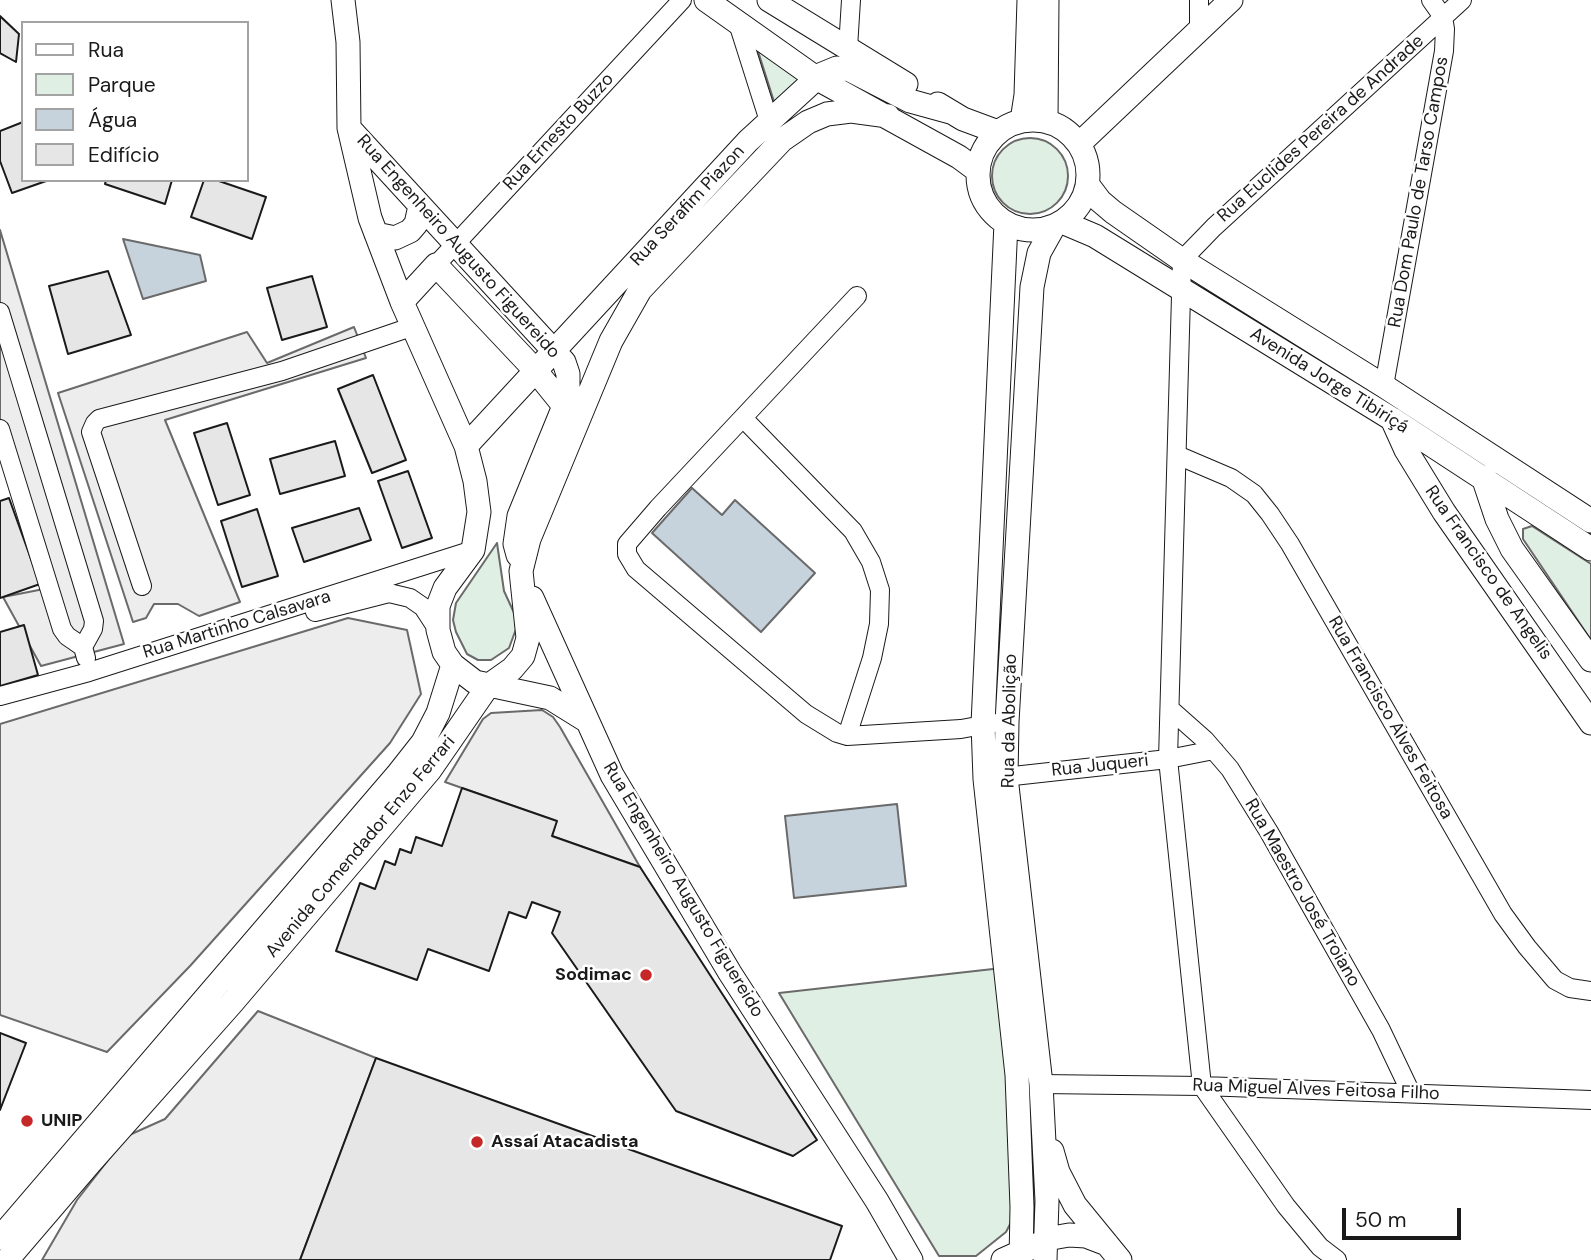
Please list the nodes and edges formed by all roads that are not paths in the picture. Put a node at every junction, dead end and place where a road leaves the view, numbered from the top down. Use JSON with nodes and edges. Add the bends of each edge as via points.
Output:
{"nodes":[{"id":1,"x":343,"y":0,"type":"edge"},
{"id":2,"x":682,"y":0,"type":"edge"},
{"id":3,"x":706,"y":0,"type":"edge"},
{"id":4,"x":769,"y":0,"type":"edge"},
{"id":5,"x":850,"y":0,"type":"edge"},
{"id":6,"x":1029,"y":0,"type":"edge"},
{"id":7,"x":1047,"y":0,"type":"edge"},
{"id":8,"x":1199,"y":0,"type":"edge"},
{"id":9,"x":1231,"y":0,"type":"edge"},
{"id":10,"x":1431,"y":0,"type":"edge"},
{"id":11,"x":1462,"y":0,"type":"edge"},
{"id":12,"x":1443,"y":17,"type":"junction"},
{"id":13,"x":737,"y":20,"type":"junction"},
{"id":14,"x":1199,"y":29,"type":"junction"},
{"id":15,"x":848,"y":48,"type":"junction"},
{"id":16,"x":816,"y":78,"type":"junction"},
{"id":17,"x":950,"y":112,"type":"junction"},
{"id":18,"x":888,"y":117,"type":"junction"},
{"id":19,"x":769,"y":121,"type":"junction"},
{"id":20,"x":1023,"y":121,"type":"junction"},
{"id":21,"x":1046,"y":121,"type":"junction"},
{"id":22,"x":349,"y":128,"type":"junction"},
{"id":23,"x":998,"y":132,"type":"junction"},
{"id":24,"x":1079,"y":144,"type":"junction"},
{"id":25,"x":978,"y":171,"type":"junction"},
{"id":26,"x":1088,"y":185,"type":"junction"},
{"id":27,"x":413,"y":198,"type":"junction"},
{"id":28,"x":1006,"y":223,"type":"junction"},
{"id":29,"x":1058,"y":225,"type":"junction"},
{"id":30,"x":373,"y":226,"type":"junction"},
{"id":31,"x":454,"y":244,"type":"junction"},
{"id":32,"x":1182,"y":260,"type":"junction"},
{"id":33,"x":436,"y":265,"type":"junction"},
{"id":34,"x":1180,"y":290,"type":"junction"},
{"id":35,"x":857,"y":296,"type":"dead end"},
{"id":36,"x":402,"y":302,"type":"junction"},
{"id":37,"x":0,"y":312,"type":"edge"},
{"id":38,"x":414,"y":326,"type":"junction"},
{"id":39,"x":554,"y":349,"type":"junction"},
{"id":40,"x":535,"y":370,"type":"junction"},
{"id":41,"x":1384,"y":386,"type":"junction"},
{"id":42,"x":564,"y":406,"type":"junction"},
{"id":43,"x":743,"y":418,"type":"junction"},
{"id":44,"x":1392,"y":419,"type":"junction"},
{"id":45,"x":0,"y":429,"type":"edge"},
{"id":46,"x":466,"y":446,"type":"junction"},
{"id":47,"x":1177,"y":455,"type":"junction"},
{"id":48,"x":1493,"y":458,"type":"junction"},
{"id":49,"x":1484,"y":480,"type":"junction"},
{"id":50,"x":1531,"y":510,"type":"junction"},
{"id":51,"x":1591,"y":521,"type":"edge"},
{"id":52,"x":1512,"y":549,"type":"junction"},
{"id":53,"x":1591,"y":549,"type":"edge"},
{"id":54,"x":473,"y":550,"type":"junction"},
{"id":55,"x":522,"y":571,"type":"junction"},
{"id":56,"x":142,"y":586,"type":"dead end"},
{"id":57,"x":438,"y":630,"type":"junction"},
{"id":58,"x":83,"y":647,"type":"junction"},
{"id":59,"x":1591,"y":660,"type":"edge"},
{"id":60,"x":453,"y":665,"type":"junction"},
{"id":61,"x":90,"y":676,"type":"junction"},
{"id":62,"x":488,"y":686,"type":"junction"},
{"id":63,"x":0,"y":696,"type":"edge"},
{"id":64,"x":0,"y":707,"type":"edge"},
{"id":65,"x":1170,"y":709,"type":"junction"},
{"id":66,"x":587,"y":721,"type":"junction"},
{"id":67,"x":1007,"y":722,"type":"junction"},
{"id":68,"x":1591,"y":723,"type":"edge"},
{"id":69,"x":983,"y":724,"type":"junction"},
{"id":70,"x":847,"y":736,"type":"junction"},
{"id":71,"x":1214,"y":750,"type":"junction"},
{"id":72,"x":1168,"y":759,"type":"junction"},
{"id":73,"x":995,"y":778,"type":"junction"},
{"id":74,"x":1591,"y":991,"type":"edge"},
{"id":75,"x":1041,"y":1084,"type":"junction"},
{"id":76,"x":1202,"y":1087,"type":"junction"},
{"id":77,"x":1411,"y":1093,"type":"junction"},
{"id":78,"x":1591,"y":1100,"type":"edge"},
{"id":79,"x":1042,"y":1114,"type":"junction"},
{"id":80,"x":0,"y":1238,"type":"edge"},
{"id":81,"x":1045,"y":1250,"type":"edge"},
{"id":82,"x":1114,"y":1252,"type":"edge"},
{"id":83,"x":1015,"y":1257,"type":"edge"},
{"id":84,"x":7,"y":1260,"type":"edge"},
{"id":85,"x":911,"y":1260,"type":"edge"},
{"id":86,"x":1337,"y":1260,"type":"edge"}],
"edges":[{"from":1,"to":22,"type":"main road","name":"Rua Engenheiro Augusto Figuereido"},
{"from":2,"to":31,"type":"street","name":"Rua Ernesto Buzzo"},
{"from":3,"to":13,"type":"main road"},
{"from":4,"to":15,"type":"main road"},
{"from":5,"to":15,"type":"street"},
{"from":6,"to":20,"type":"main road"},
{"from":7,"to":21,"type":"main road"},
{"from":8,"to":14,"type":"street"},
{"from":9,"to":14,"type":"main road"},
{"from":10,"to":12,"type":"street"},
{"from":11,"to":12,"type":"street","name":"Rua Euclides Pereira de Andrade"},
{"from":12,"to":32,"type":"street","name":"Rua Euclides Pereira de Andrade"},
{"from":12,"to":41,"type":"street","name":"Rua Dom Paulo de Tarso Campos","via":[[1444,51]]},
{"from":13,"to":16,"type":"main road"},
{"from":13,"to":19,"type":"street"},
{"from":14,"to":24,"type":"main road"},
{"from":15,"to":17,"type":"main road"},
{"from":16,"to":17,"type":"main road","name":"Rua Serafim Piazon","via":[[837,68],[850,70],[910,101]]},
{"from":16,"to":18,"type":"main road"},
{"from":16,"to":19,"type":"main road","name":"Rua Serafim Piazon"},
{"from":17,"to":23,"type":"main road"},
{"from":18,"to":25,"type":"main road"},
{"from":18,"to":55,"type":"main road","name":"Avenida Comendador Enzo Ferrari","via":[[851,111],[827,114],[782,140],[640,290],[606,354],[529,539]]},
{"from":19,"to":39,"type":"main road","name":"Rua Serafim Piazon"},
{"from":20,"to":21,"type":"main road"},
{"from":20,"to":23,"type":"main road"},
{"from":21,"to":24,"type":"main road","via":[[1064,129]]},
{"from":22,"to":27,"type":"main road","name":"Rua Engenheiro Augusto Figuereido"},
{"from":22,"to":30,"type":"main road","name":"Rua Engenheiro Augusto Figuereido"},
{"from":23,"to":25,"type":"main road","via":[[984,150]]},
{"from":24,"to":26,"type":"main road"},
{"from":25,"to":28,"type":"main road","via":[[985,203]]},
{"from":26,"to":29,"type":"main road","via":[[1083,202]]},
{"from":26,"to":32,"type":"main road","name":"Avenida Jorge Tibiriçá","via":[[1113,212]]},
{"from":27,"to":30,"type":"main road","via":[[386,195],[377,202]]},
{"from":27,"to":30,"type":"main road","via":[[416,224],[411,231],[395,239]]},
{"from":27,"to":31,"type":"main road","name":"Rua Engenheiro Augusto Figuereido"},
{"from":28,"to":29,"type":"main road","via":[[1025,230]]},
{"from":28,"to":69,"type":"main road","name":"Rua da Abolição"},
{"from":29,"to":34,"type":"main road","name":"Avenida Jorge Tibiriçá","via":[[1095,236]]},
{"from":29,"to":67,"type":"main road","name":"Rua da Abolição","via":[[1040,253],[1032,287]]},
{"from":30,"to":36,"type":"main road","name":"Rua Engenheiro Augusto Figuereido"},
{"from":31,"to":33,"type":"street","name":"Rua Ernesto Buzzo"},
{"from":31,"to":39,"type":"main road","name":"Rua Engenheiro Augusto Figuereido"},
{"from":32,"to":34,"type":"street"},
{"from":32,"to":41,"type":"main road","name":"Avenida Jorge Tibiriçá"},
{"from":33,"to":36,"type":"main road"},
{"from":33,"to":40,"type":"main road"},
{"from":34,"to":44,"type":"main road","name":"Avenida Jorge Tibiriçá"},
{"from":34,"to":47,"type":"street"},
{"from":35,"to":43,"type":"street"},
{"from":36,"to":38,"type":"main road","name":"Rua Engenheiro Augusto Figuereido"},
{"from":37,"to":58,"type":"street","via":[[94,621]]},
{"from":38,"to":46,"type":"main road","name":"Rua Engenheiro Augusto Figuereido"},
{"from":38,"to":56,"type":"street","via":[[282,371],[99,419],[91,432]]},
{"from":39,"to":40,"type":"main road","name":"Rua Serafim Piazon"},
{"from":39,"to":42,"type":"main road","name":"Rua Engenheiro Augusto Figuereido","via":[[568,374]]},
{"from":40,"to":42,"type":"main road"},
{"from":40,"to":46,"type":"main road","name":"Rua Serafim Piazon"},
{"from":41,"to":48,"type":"main road","name":"Avenida Jorge Tibiriçá"},
{"from":42,"to":55,"type":"main road","name":"Rua Engenheiro Augusto Figuereido","via":[[519,516],[515,544]]},
{"from":43,"to":70,"type":"street","via":[[853,531],[872,562],[880,590],[879,624]]},
{"from":43,"to":70,"type":"street","via":[[632,537],[627,554],[636,569],[806,714]]},
{"from":44,"to":49,"type":"main road","name":"Avenida Jorge Tibiriçá"},
{"from":44,"to":68,"type":"main road","name":"Rua Francisco de Angelis","via":[[1437,501]]},
{"from":45,"to":58,"type":"street","via":[[62,629]]},
{"from":46,"to":54,"type":"main road","name":"Rua Engenheiro Augusto Figuereido","via":[[479,512]]},
{"from":47,"to":65,"type":"street"},
{"from":47,"to":74,"type":"street","name":"Rua Francisco Alves Feitosa","via":[[1231,478],[1254,494],[1270,514],[1503,914],[1556,980]]},
{"from":48,"to":49,"type":"main road"},
{"from":48,"to":51,"type":"main road","name":"Avenida Jorge Tibiriçá"},
{"from":49,"to":50,"type":"main road","name":"Avenida Jorge Tibiriçá"},
{"from":49,"to":52,"type":"main road","name":"Rua Francisco de Angelis"},
{"from":50,"to":52,"type":"main road","via":[[1513,533]]},
{"from":50,"to":53,"type":"main road","name":"Avenida Jorge Tibiriçá"},
{"from":52,"to":59,"type":"main road","name":"Rua Francisco de Angelis"},
{"from":54,"to":57,"type":"main road","via":[[445,588],[438,606]]},
{"from":54,"to":61,"type":"street","name":"Rua Martinho Calsavara"},
{"from":55,"to":62,"type":"main road","name":"Avenida Comendador Enzo Ferrari","via":[[528,638],[523,656]]},
{"from":55,"to":66,"type":"main road","name":"Rua Engenheiro Augusto Figuereido"},
{"from":57,"to":60,"type":"main road"},
{"from":57,"to":61,"type":"street","name":"Rua Martinho Calsavara","via":[[424,607],[390,593]]},
{"from":58,"to":61,"type":"street"},
{"from":60,"to":62,"type":"main road"},
{"from":60,"to":80,"type":"main road","name":"Avenida Comendador Enzo Ferrari","via":[[423,742]]},
{"from":61,"to":63,"type":"street","name":"Rua Martinho Calsavara"},
{"from":61,"to":64,"type":"street","name":"Rua Martinho Calsavara"},
{"from":62,"to":66,"type":"main road","via":[[550,698]]},
{"from":62,"to":84,"type":"main road","name":"Avenida Comendador Enzo Ferrari","via":[[430,770]]},
{"from":65,"to":71,"type":"street","name":"Rua Maestro José Troiano"},
{"from":65,"to":72,"type":"street"},
{"from":66,"to":85,"type":"main road","name":"Rua Engenheiro Augusto Figuereido","via":[[612,775],[730,973]]},
{"from":67,"to":69,"type":"street"},
{"from":67,"to":73,"type":"main road","name":"Rua da Abolição"},
{"from":69,"to":70,"type":"street"},
{"from":69,"to":73,"type":"main road","name":"Rua da Abolição"},
{"from":71,"to":72,"type":"street","name":"Rua Juqueri"},
{"from":71,"to":77,"type":"street","name":"Rua Maestro José Troiano","via":[[1275,843],[1381,1030]]},
{"from":72,"to":73,"type":"street","name":"Rua Juqueri"},
{"from":72,"to":76,"type":"street"},
{"from":73,"to":75,"type":"main road","name":"Rua da Abolição"},
{"from":73,"to":83,"type":"main road","name":"Rua da Abolição","via":[[1023,1207]]},
{"from":75,"to":76,"type":"street","name":"Rua Miguel Alves Feitosa Filho"},
{"from":75,"to":79,"type":"main road","name":"Rua da Abolição"},
{"from":76,"to":77,"type":"street","name":"Rua Miguel Alves Feitosa Filho"},
{"from":76,"to":86,"type":"street","via":[[1286,1206]]},
{"from":77,"to":78,"type":"street","name":"Rua Miguel Alves Feitosa Filho"},
{"from":79,"to":81,"type":"main road","name":"Rua da Abolição"},
{"from":79,"to":82,"type":"main road","via":[[1058,1172],[1075,1205]]},
{"from":81,"to":82,"type":"main road","via":[[1069,1235],[1086,1236]]},
{"from":81,"to":83,"type":"main road"}]}
